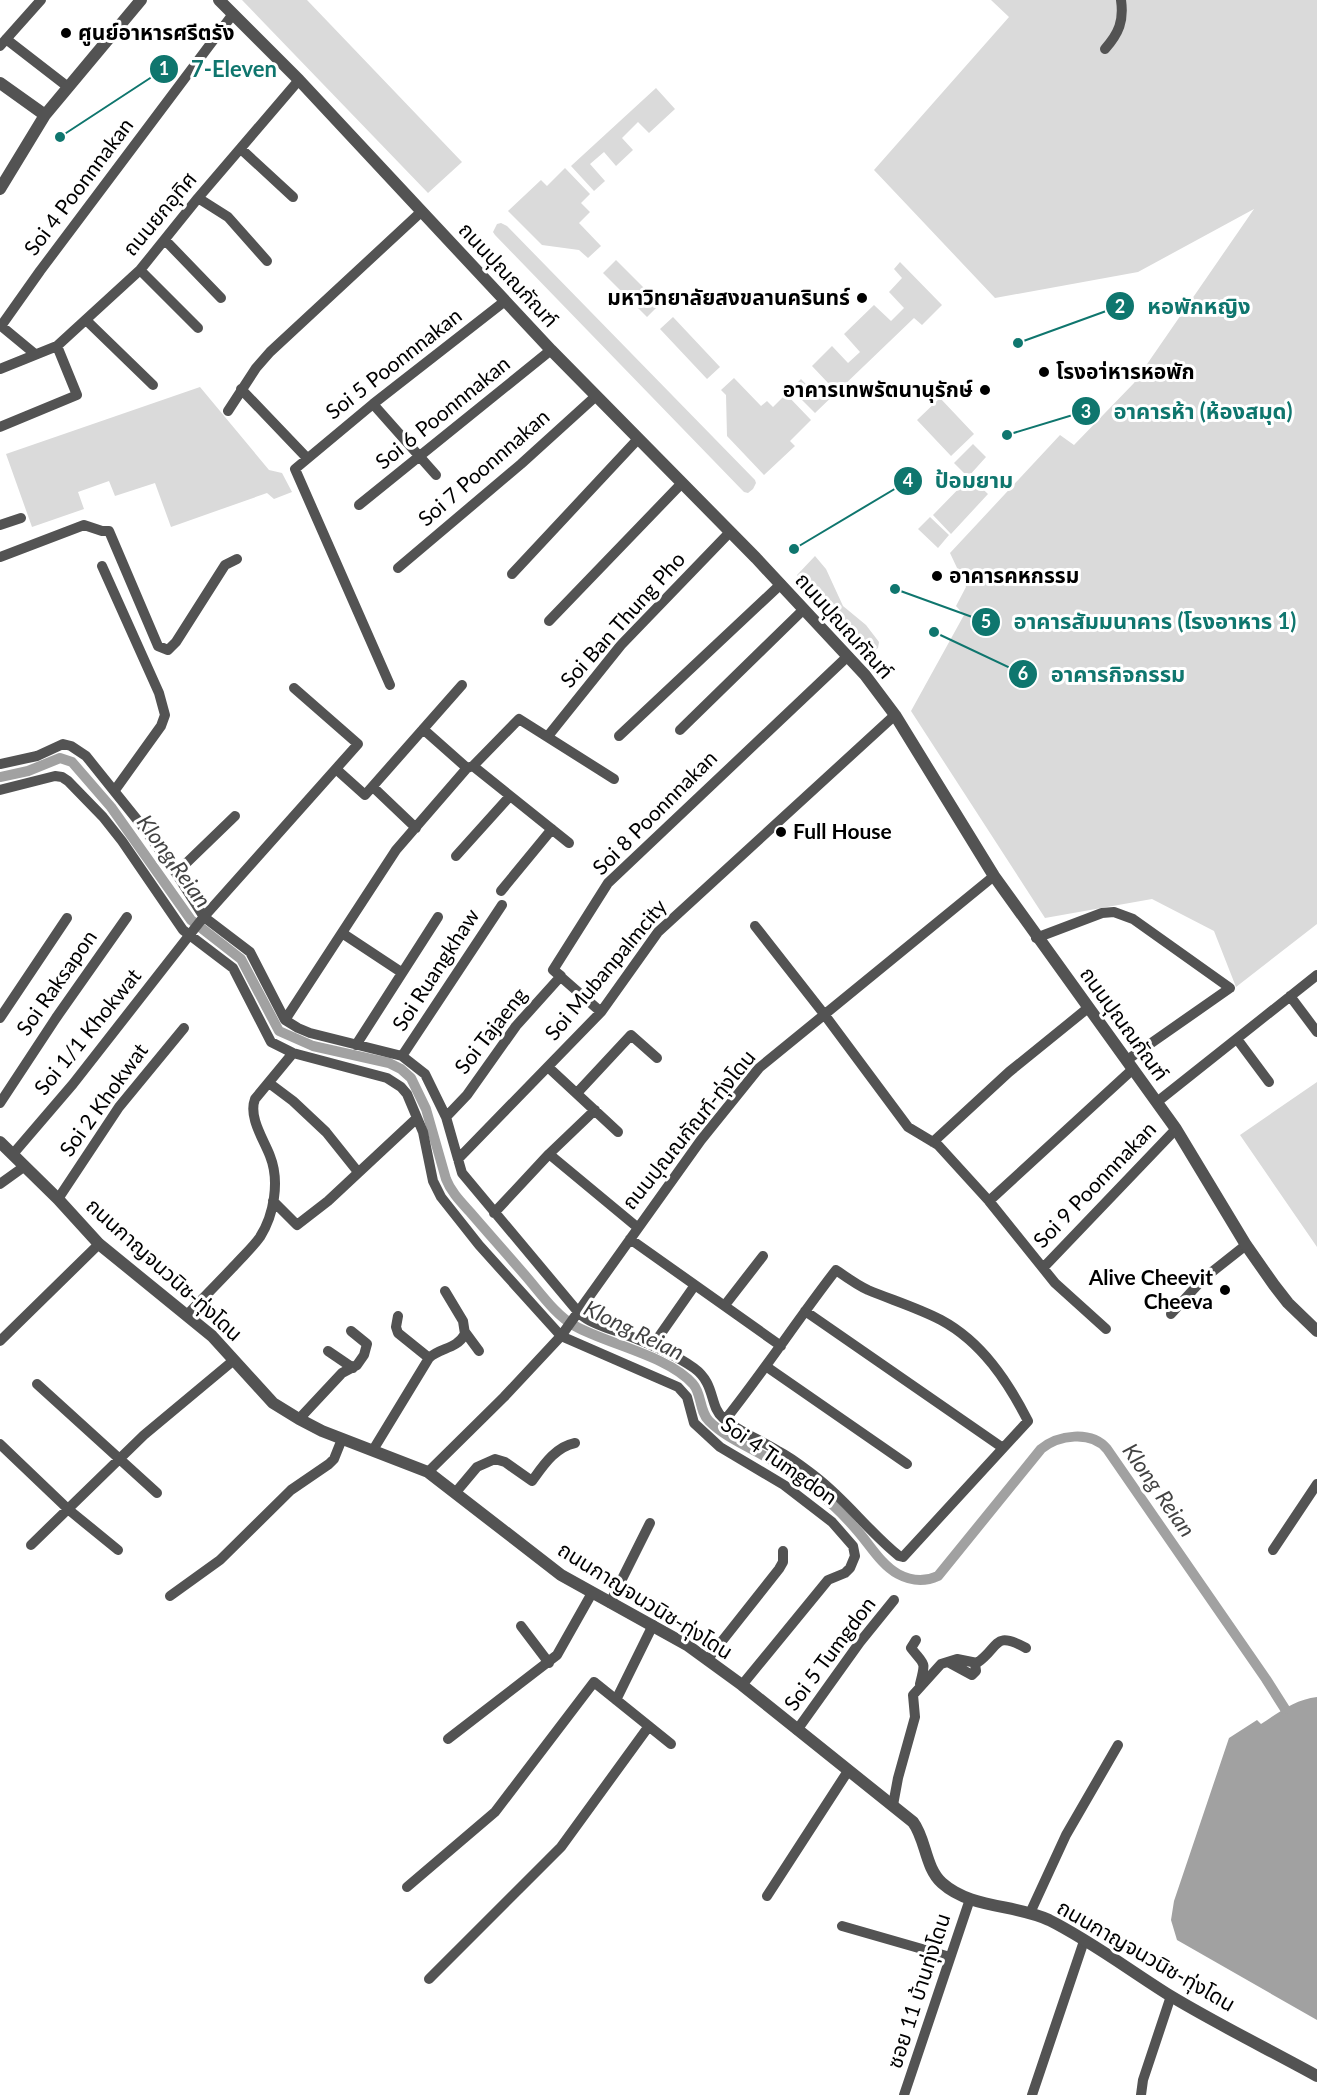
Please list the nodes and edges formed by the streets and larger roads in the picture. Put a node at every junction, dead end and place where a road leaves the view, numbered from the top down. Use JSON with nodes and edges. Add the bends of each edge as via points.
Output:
{"nodes":[{"id":1,"x":41,"y":0,"type":"edge"},
{"id":2,"x":141,"y":0,"type":"edge"},
{"id":3,"x":219,"y":0,"type":"edge"},
{"id":4,"x":1120,"y":0,"type":"edge"},
{"id":5,"x":233,"y":14,"type":"junction"},
{"id":6,"x":3,"y":43,"type":"edge"},
{"id":7,"x":1105,"y":49,"type":"dead end"},
{"id":8,"x":299,"y":80,"type":"junction"},
{"id":9,"x":0,"y":84,"type":"edge"},
{"id":10,"x":68,"y":87,"type":"junction"},
{"id":11,"x":45,"y":115,"type":"junction"},
{"id":12,"x":241,"y":149,"type":"junction"},
{"id":13,"x":0,"y":189,"type":"edge"},
{"id":14,"x":293,"y":197,"type":"dead end"},
{"id":15,"x":198,"y":198,"type":"junction"},
{"id":16,"x":421,"y":212,"type":"junction"},
{"id":17,"x":165,"y":240,"type":"junction"},
{"id":18,"x":267,"y":261,"type":"dead end"},
{"id":19,"x":140,"y":270,"type":"junction"},
{"id":20,"x":221,"y":297,"type":"dead end"},
{"id":21,"x":506,"y":301,"type":"junction"},
{"id":22,"x":87,"y":320,"type":"junction"},
{"id":23,"x":0,"y":326,"type":"edge"},
{"id":24,"x":198,"y":328,"type":"dead end"},
{"id":25,"x":57,"y":346,"type":"junction"},
{"id":26,"x":551,"y":350,"type":"junction"},
{"id":27,"x":35,"y":354,"type":"junction"},
{"id":28,"x":0,"y":369,"type":"edge"},
{"id":29,"x":153,"y":386,"type":"dead end"},
{"id":30,"x":242,"y":389,"type":"junction"},
{"id":31,"x":596,"y":396,"type":"junction"},
{"id":32,"x":373,"y":404,"type":"junction"},
{"id":33,"x":228,"y":411,"type":"dead end"},
{"id":34,"x":0,"y":427,"type":"edge"},
{"id":35,"x":638,"y":439,"type":"junction"},
{"id":36,"x":307,"y":458,"type":"junction"},
{"id":37,"x":419,"y":458,"type":"junction"},
{"id":38,"x":436,"y":476,"type":"dead end"},
{"id":39,"x":682,"y":483,"type":"junction"},
{"id":40,"x":359,"y":506,"type":"dead end"},
{"id":41,"x":21,"y":518,"type":"dead end"},
{"id":42,"x":0,"y":525,"type":"edge"},
{"id":43,"x":730,"y":532,"type":"junction"},
{"id":44,"x":0,"y":557,"type":"edge"},
{"id":45,"x":237,"y":559,"type":"dead end"},
{"id":46,"x":102,"y":566,"type":"dead end"},
{"id":47,"x":398,"y":568,"type":"dead end"},
{"id":48,"x":512,"y":574,"type":"dead end"},
{"id":49,"x":781,"y":584,"type":"junction"},
{"id":50,"x":804,"y":609,"type":"junction"},
{"id":51,"x":549,"y":621,"type":"dead end"},
{"id":52,"x":848,"y":656,"type":"junction"},
{"id":53,"x":390,"y":685,"type":"dead end"},
{"id":54,"x":462,"y":685,"type":"dead end"},
{"id":55,"x":294,"y":688,"type":"dead end"},
{"id":56,"x":895,"y":715,"type":"junction"},
{"id":57,"x":423,"y":729,"type":"junction"},
{"id":58,"x":680,"y":729,"type":"dead end"},
{"id":59,"x":548,"y":736,"type":"junction"},
{"id":60,"x":619,"y":736,"type":"dead end"},
{"id":61,"x":0,"y":764,"type":"edge"},
{"id":62,"x":470,"y":767,"type":"junction"},
{"id":63,"x":336,"y":769,"type":"junction"},
{"id":64,"x":614,"y":779,"type":"dead end"},
{"id":65,"x":373,"y":787,"type":"junction"},
{"id":66,"x":0,"y":790,"type":"edge"},
{"id":67,"x":115,"y":790,"type":"junction"},
{"id":68,"x":510,"y":796,"type":"junction"},
{"id":69,"x":235,"y":816,"type":"dead end"},
{"id":70,"x":416,"y":828,"type":"junction"},
{"id":71,"x":552,"y":829,"type":"junction"},
{"id":72,"x":569,"y":843,"type":"dead end"},
{"id":73,"x":456,"y":856,"type":"dead end"},
{"id":74,"x":176,"y":873,"type":"junction"},
{"id":75,"x":994,"y":876,"type":"junction"},
{"id":76,"x":501,"y":891,"type":"dead end"},
{"id":77,"x":502,"y":905,"type":"dead end"},
{"id":78,"x":127,"y":917,"type":"dead end"},
{"id":79,"x":438,"y":917,"type":"dead end"},
{"id":80,"x":67,"y":918,"type":"dead end"},
{"id":81,"x":203,"y":918,"type":"junction"},
{"id":82,"x":755,"y":926,"type":"dead end"},
{"id":83,"x":342,"y":933,"type":"junction"},
{"id":84,"x":190,"y":934,"type":"junction"},
{"id":85,"x":1036,"y":938,"type":"junction"},
{"id":86,"x":401,"y":972,"type":"junction"},
{"id":87,"x":557,"y":973,"type":"junction"},
{"id":88,"x":1317,"y":975,"type":"edge"},
{"id":89,"x":1290,"y":996,"type":"junction"},
{"id":90,"x":1088,"y":1008,"type":"junction"},
{"id":91,"x":601,"y":1012,"type":"junction"},
{"id":92,"x":824,"y":1014,"type":"junction"},
{"id":93,"x":0,"y":1018,"type":"edge"},
{"id":94,"x":285,"y":1020,"type":"junction"},
{"id":95,"x":184,"y":1028,"type":"dead end"},
{"id":96,"x":1317,"y":1032,"type":"edge"},
{"id":97,"x":1237,"y":1039,"type":"junction"},
{"id":98,"x":356,"y":1045,"type":"junction"},
{"id":99,"x":293,"y":1053,"type":"junction"},
{"id":100,"x":402,"y":1056,"type":"junction"},
{"id":101,"x":657,"y":1058,"type":"dead end"},
{"id":102,"x":1130,"y":1064,"type":"junction"},
{"id":103,"x":548,"y":1066,"type":"junction"},
{"id":104,"x":1269,"y":1082,"type":"dead end"},
{"id":105,"x":268,"y":1083,"type":"junction"},
{"id":106,"x":576,"y":1093,"type":"junction"},
{"id":107,"x":1157,"y":1102,"type":"junction"},
{"id":108,"x":0,"y":1103,"type":"edge"},
{"id":109,"x":595,"y":1110,"type":"junction"},
{"id":110,"x":446,"y":1117,"type":"junction"},
{"id":111,"x":417,"y":1118,"type":"junction"},
{"id":112,"x":1176,"y":1129,"type":"junction"},
{"id":113,"x":618,"y":1132,"type":"dead end"},
{"id":114,"x":0,"y":1142,"type":"edge"},
{"id":115,"x":933,"y":1142,"type":"junction"},
{"id":116,"x":13,"y":1154,"type":"junction"},
{"id":117,"x":549,"y":1154,"type":"junction"},
{"id":118,"x":458,"y":1159,"type":"junction"},
{"id":119,"x":26,"y":1166,"type":"junction"},
{"id":120,"x":358,"y":1172,"type":"junction"},
{"id":121,"x":0,"y":1184,"type":"edge"},
{"id":122,"x":58,"y":1198,"type":"junction"},
{"id":123,"x":273,"y":1201,"type":"junction"},
{"id":124,"x":989,"y":1201,"type":"junction"},
{"id":125,"x":494,"y":1213,"type":"junction"},
{"id":126,"x":637,"y":1227,"type":"junction"},
{"id":127,"x":630,"y":1239,"type":"junction"},
{"id":128,"x":99,"y":1244,"type":"junction"},
{"id":129,"x":1246,"y":1245,"type":"junction"},
{"id":130,"x":763,"y":1256,"type":"dead end"},
{"id":131,"x":1042,"y":1268,"type":"junction"},
{"id":132,"x":695,"y":1285,"type":"junction"},
{"id":133,"x":445,"y":1291,"type":"dead end"},
{"id":134,"x":725,"y":1305,"type":"junction"},
{"id":135,"x":805,"y":1311,"type":"junction"},
{"id":136,"x":578,"y":1314,"type":"junction"},
{"id":137,"x":1170,"y":1314,"type":"dead end"},
{"id":138,"x":187,"y":1316,"type":"junction"},
{"id":139,"x":398,"y":1316,"type":"dead end"},
{"id":140,"x":1106,"y":1329,"type":"dead end"},
{"id":141,"x":351,"y":1331,"type":"dead end"},
{"id":142,"x":1317,"y":1331,"type":"edge"},
{"id":143,"x":465,"y":1332,"type":"junction"},
{"id":144,"x":563,"y":1334,"type":"junction"},
{"id":145,"x":0,"y":1341,"type":"edge"},
{"id":146,"x":653,"y":1345,"type":"junction"},
{"id":147,"x":781,"y":1346,"type":"junction"},
{"id":148,"x":328,"y":1351,"type":"dead end"},
{"id":149,"x":479,"y":1351,"type":"dead end"},
{"id":150,"x":429,"y":1358,"type":"junction"},
{"id":151,"x":234,"y":1360,"type":"junction"},
{"id":152,"x":767,"y":1367,"type":"junction"},
{"id":153,"x":353,"y":1368,"type":"junction"},
{"id":154,"x":37,"y":1383,"type":"dead end"},
{"id":155,"x":299,"y":1419,"type":"junction"},
{"id":156,"x":725,"y":1420,"type":"junction"},
{"id":157,"x":342,"y":1439,"type":"junction"},
{"id":158,"x":575,"y":1443,"type":"dead end"},
{"id":159,"x":0,"y":1444,"type":"edge"},
{"id":160,"x":1003,"y":1448,"type":"junction"},
{"id":161,"x":373,"y":1450,"type":"junction"},
{"id":162,"x":119,"y":1460,"type":"junction"},
{"id":163,"x":907,"y":1464,"type":"dead end"},
{"id":164,"x":428,"y":1472,"type":"junction"},
{"id":165,"x":1317,"y":1484,"type":"edge"},
{"id":166,"x":456,"y":1492,"type":"junction"},
{"id":167,"x":157,"y":1493,"type":"dead end"},
{"id":168,"x":69,"y":1510,"type":"junction"},
{"id":169,"x":650,"y":1523,"type":"dead end"},
{"id":170,"x":31,"y":1545,"type":"dead end"},
{"id":171,"x":118,"y":1550,"type":"dead end"},
{"id":172,"x":1273,"y":1550,"type":"dead end"},
{"id":173,"x":783,"y":1551,"type":"dead end"},
{"id":174,"x":592,"y":1593,"type":"junction"},
{"id":175,"x":170,"y":1596,"type":"dead end"},
{"id":176,"x":894,"y":1600,"type":"dead end"},
{"id":177,"x":610,"y":1603,"type":"junction"},
{"id":178,"x":653,"y":1625,"type":"junction"},
{"id":179,"x":522,"y":1626,"type":"dead end"},
{"id":180,"x":916,"y":1640,"type":"dead end"},
{"id":181,"x":1026,"y":1648,"type":"dead end"},
{"id":182,"x":707,"y":1660,"type":"junction"},
{"id":183,"x":549,"y":1663,"type":"junction"},
{"id":184,"x":742,"y":1685,"type":"junction"},
{"id":185,"x":920,"y":1687,"type":"junction"},
{"id":186,"x":616,"y":1700,"type":"junction"},
{"id":187,"x":649,"y":1726,"type":"junction"},
{"id":188,"x":797,"y":1730,"type":"junction"},
{"id":189,"x":448,"y":1739,"type":"dead end"},
{"id":190,"x":671,"y":1744,"type":"dead end"},
{"id":191,"x":1118,"y":1745,"type":"dead end"},
{"id":192,"x":848,"y":1771,"type":"junction"},
{"id":193,"x":893,"y":1805,"type":"junction"},
{"id":194,"x":407,"y":1887,"type":"dead end"},
{"id":195,"x":766,"y":1896,"type":"dead end"},
{"id":196,"x":970,"y":1899,"type":"junction"},
{"id":197,"x":1030,"y":1912,"type":"junction"},
{"id":198,"x":842,"y":1926,"type":"dead end"},
{"id":199,"x":1084,"y":1941,"type":"junction"},
{"id":200,"x":950,"y":1957,"type":"junction"},
{"id":201,"x":429,"y":1979,"type":"dead end"},
{"id":202,"x":1171,"y":1996,"type":"junction"},
{"id":203,"x":1317,"y":2076,"type":"edge"},
{"id":204,"x":904,"y":2095,"type":"edge"},
{"id":205,"x":1032,"y":2095,"type":"edge"},
{"id":206,"x":1141,"y":2095,"type":"edge"}],
"edges":[{"from":1,"to":6,"type":"street"},
{"from":2,"to":10,"type":"street"},
{"from":3,"to":5,"type":"street","name":"ถนนปุณณกัณฑ์"},
{"from":4,"to":7,"type":"street","via":[[1121,25]]},
{"from":5,"to":8,"type":"street","name":"ถนนปุณณกัณฑ์"},
{"from":5,"to":23,"type":"street","name":"Soi 4 Poonnnakan"},
{"from":6,"to":10,"type":"street"},
{"from":8,"to":12,"type":"street","name":"ถนนยกอุทิศ"},
{"from":8,"to":16,"type":"street","name":"ถนนปุณณกัณฑ์"},
{"from":9,"to":11,"type":"street"},
{"from":10,"to":11,"type":"street"},
{"from":11,"to":13,"type":"street"},
{"from":12,"to":14,"type":"street"},
{"from":12,"to":15,"type":"street","name":"ถนนยกอุทิศ"},
{"from":15,"to":17,"type":"street","name":"ถนนยกอุทิศ"},
{"from":15,"to":18,"type":"street","via":[[228,217]]},
{"from":16,"to":21,"type":"street","name":"ถนนปุณณกัณฑ์"},
{"from":16,"to":30,"type":"street","via":[[270,352]]},
{"from":17,"to":19,"type":"street","name":"ถนนยกอุทิศ"},
{"from":17,"to":20,"type":"street"},
{"from":19,"to":22,"type":"street","name":"ถนนยกอุทิศ"},
{"from":19,"to":24,"type":"street"},
{"from":21,"to":26,"type":"street","name":"ถนนปุณณกัณฑ์"},
{"from":21,"to":32,"type":"street","name":"Soi 5 Poonnnakan"},
{"from":22,"to":25,"type":"street","name":"ถนนยกอุทิศ"},
{"from":22,"to":29,"type":"street"},
{"from":23,"to":27,"type":"street"},
{"from":25,"to":27,"type":"street","name":"ถนนยกอุทิศ"},
{"from":25,"to":34,"type":"street","via":[[77,395]]},
{"from":26,"to":31,"type":"street","name":"ถนนปุณณกัณฑ์"},
{"from":26,"to":37,"type":"street","name":"Soi 6 Poonnnakan"},
{"from":27,"to":28,"type":"street","name":"ถนนยกอุทิศ"},
{"from":30,"to":33,"type":"street"},
{"from":30,"to":36,"type":"street"},
{"from":31,"to":35,"type":"street","name":"ถนนปุณณกัณฑ์"},
{"from":31,"to":47,"type":"street","name":"Soi 7 Poonnnakan"},
{"from":32,"to":36,"type":"street","name":"Soi 5 Poonnnakan"},
{"from":32,"to":37,"type":"street"},
{"from":35,"to":39,"type":"street","name":"ถนนปุณณกัณฑ์"},
{"from":35,"to":48,"type":"street"},
{"from":36,"to":53,"type":"street","via":[[295,469]]},
{"from":37,"to":38,"type":"street"},
{"from":37,"to":40,"type":"street","name":"Soi 6 Poonnnakan"},
{"from":39,"to":43,"type":"street","name":"ถนนปุณณกัณฑ์"},
{"from":39,"to":51,"type":"street"},
{"from":41,"to":42,"type":"street"},
{"from":43,"to":49,"type":"street","name":"ถนนปุณณกัณฑ์"},
{"from":43,"to":59,"type":"street","name":"Soi Ban Thung Pho","via":[[621,645]]},
{"from":44,"to":45,"type":"street","via":[[84,525],[109,531],[158,646],[163,649],[176,642],[225,565]]},
{"from":46,"to":67,"type":"street","via":[[159,693],[165,715]]},
{"from":49,"to":50,"type":"street","name":"ถนนปุณณกัณฑ์"},
{"from":49,"to":60,"type":"street"},
{"from":50,"to":52,"type":"street","name":"ถนนปุณณกัณฑ์"},
{"from":50,"to":58,"type":"street"},
{"from":52,"to":56,"type":"street","name":"ถนนปุณณกัณฑ์"},
{"from":52,"to":87,"type":"street","name":"Soi 8 Poonnnakan","via":[[608,884]]},
{"from":54,"to":57,"type":"street"},
{"from":55,"to":63,"type":"street","name":"Soi 1/1 Khokwat","via":[[358,744]]},
{"from":56,"to":75,"type":"street","name":"ถนนปุณณกัณฑ์"},
{"from":56,"to":91,"type":"street","name":"Soi Mubanpalmcity","via":[[658,932]]},
{"from":57,"to":62,"type":"street"},
{"from":57,"to":65,"type":"street"},
{"from":59,"to":62,"type":"street","via":[[519,719]]},
{"from":59,"to":64,"type":"street"},
{"from":61,"to":67,"type":"street","via":[[36,756],[63,744],[86,756]]},
{"from":62,"to":68,"type":"street"},
{"from":62,"to":70,"type":"street"},
{"from":63,"to":65,"type":"street","via":[[365,795]]},
{"from":63,"to":81,"type":"street","name":"Soi 1/1 Khokwat"},
{"from":65,"to":70,"type":"street"},
{"from":66,"to":84,"type":"street","via":[[55,776],[68,781],[103,817],[179,925]]},
{"from":67,"to":74,"type":"street"},
{"from":68,"to":71,"type":"street"},
{"from":68,"to":73,"type":"street"},
{"from":69,"to":74,"type":"street"},
{"from":70,"to":83,"type":"street","via":[[396,850]]},
{"from":71,"to":72,"type":"street"},
{"from":71,"to":76,"type":"street","name":"Soi Ruangkhaw"},
{"from":74,"to":81,"type":"street"},
{"from":75,"to":85,"type":"street","name":"ถนนปุณณกัณฑ์"},
{"from":75,"to":92,"type":"street","name":"ถนนปุณณกัณฑ์-ทุ่งโดน"},
{"from":77,"to":100,"type":"street","name":"Soi Ruangkhaw"},
{"from":78,"to":108,"type":"street","name":"Soi Raksapon"},
{"from":79,"to":86,"type":"street"},
{"from":80,"to":93,"type":"street"},
{"from":81,"to":84,"type":"street","name":"Soi 1/1 Khokwat"},
{"from":81,"to":94,"type":"street","via":[[250,952]]},
{"from":82,"to":92,"type":"street"},
{"from":83,"to":86,"type":"street"},
{"from":83,"to":94,"type":"street"},
{"from":84,"to":99,"type":"street","via":[[233,968],[271,1042]]},
{"from":84,"to":116,"type":"street","name":"Soi 1/1 Khokwat"},
{"from":85,"to":90,"type":"street","name":"ถนนปุณณกัณฑ์"},
{"from":85,"to":102,"type":"street","via":[[1114,912],[1133,920],[1230,988]]},
{"from":86,"to":98,"type":"street"},
{"from":87,"to":91,"type":"street"},
{"from":87,"to":110,"type":"street","name":"Soi Tajaeng","via":[[467,1095]]},
{"from":88,"to":89,"type":"street"},
{"from":89,"to":96,"type":"street"},
{"from":89,"to":97,"type":"street"},
{"from":90,"to":102,"type":"street","name":"ถนนปุณณกัณฑ์"},
{"from":90,"to":115,"type":"street","via":[[1009,1072]]},
{"from":91,"to":103,"type":"street","name":"Soi Mubanpalmcity"},
{"from":92,"to":115,"type":"street","via":[[908,1127]]},
{"from":92,"to":126,"type":"street","name":"ถนนปุณณกัณฑ์-ทุ่งโดน","via":[[759,1068]]},
{"from":94,"to":98,"type":"street","via":[[304,1031]]},
{"from":95,"to":122,"type":"street","name":"Soi 2 Khokwat","via":[[119,1107]]},
{"from":97,"to":104,"type":"street"},
{"from":97,"to":107,"type":"street"},
{"from":98,"to":100,"type":"street"},
{"from":99,"to":105,"type":"street"},
{"from":99,"to":111,"type":"street","via":[[393,1081],[405,1091]]},
{"from":100,"to":110,"type":"street","via":[[429,1078]]},
{"from":101,"to":106,"type":"street","via":[[631,1035]]},
{"from":102,"to":107,"type":"street","name":"ถนนปุณณกัณฑ์"},
{"from":102,"to":124,"type":"street"},
{"from":103,"to":106,"type":"street"},
{"from":103,"to":118,"type":"street","name":"Soi Mubanpalmcity"},
{"from":105,"to":120,"type":"street","via":[[326,1132]]},
{"from":105,"to":123,"type":"street","via":[[255,1099],[253,1112],[273,1165]]},
{"from":106,"to":109,"type":"street"},
{"from":107,"to":112,"type":"street","name":"ถนนปุณณกัณฑ์"},
{"from":109,"to":113,"type":"street"},
{"from":109,"to":117,"type":"street"},
{"from":110,"to":118,"type":"street"},
{"from":111,"to":120,"type":"street"},
{"from":111,"to":144,"type":"street","via":[[433,1181],[441,1197],[479,1245]]},
{"from":112,"to":129,"type":"street","name":"ถนนปุณณกัณฑ์"},
{"from":112,"to":131,"type":"street","name":"Soi 9 Poonnnakan"},
{"from":114,"to":116,"type":"street","name":"ถนนกาญจนวนิช-ทุ่งโดน"},
{"from":115,"to":124,"type":"street"},
{"from":116,"to":119,"type":"street","name":"ถนนกาญจนวนิช-ทุ่งโดน"},
{"from":117,"to":125,"type":"street"},
{"from":117,"to":126,"type":"street"},
{"from":118,"to":125,"type":"street","via":[[462,1173]]},
{"from":119,"to":121,"type":"street"},
{"from":119,"to":122,"type":"street","name":"ถนนกาญจนวนิช-ทุ่งโดน"},
{"from":120,"to":123,"type":"street","via":[[297,1225]]},
{"from":122,"to":128,"type":"street","name":"ถนนกาญจนวนิช-ทุ่งโดน"},
{"from":123,"to":138,"type":"street","via":[[260,1237]]},
{"from":124,"to":131,"type":"street"},
{"from":125,"to":136,"type":"street"},
{"from":126,"to":127,"type":"street","name":"ถนนปุณณกัณฑ์-ทุ่งโดน"},
{"from":127,"to":132,"type":"street"},
{"from":127,"to":136,"type":"street","name":"ถนนปุณณกัณฑ์-ทุ่งโดน"},
{"from":128,"to":138,"type":"street","name":"ถนนกาญจนวนิช-ทุ่งโดน"},
{"from":128,"to":145,"type":"street"},
{"from":129,"to":137,"type":"street","via":[[1203,1279]]},
{"from":129,"to":142,"type":"street","name":"ถนนปุณณกัณฑ์","via":[[1288,1303]]},
{"from":130,"to":134,"type":"street"},
{"from":131,"to":140,"type":"street"},
{"from":132,"to":134,"type":"street"},
{"from":132,"to":146,"type":"street"},
{"from":133,"to":143,"type":"street","via":[[463,1321]]},
{"from":134,"to":147,"type":"street"},
{"from":135,"to":147,"type":"street"},
{"from":135,"to":160,"type":"street"},
{"from":135,"to":160,"type":"street","via":[[836,1270],[866,1289],[943,1321],[992,1363],[1028,1421]]},
{"from":136,"to":144,"type":"street","name":"ถนนปุณณกัณฑ์-ทุ่งโดน"},
{"from":136,"to":146,"type":"street"},
{"from":138,"to":151,"type":"street","name":"ถนนกาญจนวนิช-ทุ่งโดน"},
{"from":139,"to":150,"type":"street","via":[[398,1333]]},
{"from":141,"to":153,"type":"street","via":[[367,1344]]},
{"from":143,"to":149,"type":"street"},
{"from":143,"to":150,"type":"street","via":[[461,1341]]},
{"from":144,"to":164,"type":"street","name":"ถนนปุณณกัณฑ์-ทุ่งโดน"},
{"from":144,"to":184,"type":"street","name":"Soi 4 Tumgdon","via":[[678,1387],[687,1397],[694,1423],[720,1447],[784,1485],[827,1518],[853,1546],[850,1568],[828,1580]]},
{"from":146,"to":156,"type":"street","via":[[700,1373]]},
{"from":147,"to":152,"type":"street"},
{"from":148,"to":153,"type":"street"},
{"from":150,"to":161,"type":"street"},
{"from":151,"to":155,"type":"street","name":"ถนนกาญจนวนิช-ทุ่งโดน","via":[[266,1396]]},
{"from":151,"to":162,"type":"street"},
{"from":152,"to":156,"type":"street"},
{"from":152,"to":163,"type":"street"},
{"from":153,"to":155,"type":"street","via":[[342,1373]]},
{"from":154,"to":162,"type":"street"},
{"from":155,"to":157,"type":"street","name":"ถนนกาญจนวนิช-ทุ่งโดน"},
{"from":156,"to":160,"type":"street","via":[[819,1479],[900,1557]]},
{"from":157,"to":161,"type":"street","name":"ถนนกาญจนวนิช-ทุ่งโดน"},
{"from":157,"to":175,"type":"street","via":[[329,1464],[291,1490],[220,1560]]},
{"from":158,"to":166,"type":"street","via":[[551,1456],[532,1481],[495,1459],[477,1467]]},
{"from":159,"to":168,"type":"street"},
{"from":161,"to":164,"type":"street","name":"ถนนกาญจนวนิช-ทุ่งโดน"},
{"from":162,"to":167,"type":"street"},
{"from":162,"to":168,"type":"street"},
{"from":164,"to":166,"type":"street","name":"ถนนกาญจนวนิช-ทุ่งโดน"},
{"from":165,"to":172,"type":"street"},
{"from":166,"to":174,"type":"street","name":"ถนนกาญจนวนิช-ทุ่งโดน","via":[[551,1568]]},
{"from":168,"to":170,"type":"street"},
{"from":168,"to":171,"type":"street"},
{"from":169,"to":177,"type":"street"},
{"from":173,"to":182,"type":"street","via":[[783,1562]]},
{"from":174,"to":177,"type":"street","name":"ถนนกาญจนวนิช-ทุ่งโดน"},
{"from":174,"to":183,"type":"street","via":[[563,1646]]},
{"from":176,"to":188,"type":"street","name":"Soi 5 Tumgdon"},
{"from":177,"to":178,"type":"street","name":"ถนนกาญจนวนิช-ทุ่งโดน"},
{"from":178,"to":182,"type":"street","name":"ถนนกาญจนวนิช-ทุ่งโดน"},
{"from":178,"to":186,"type":"street"},
{"from":179,"to":183,"type":"street"},
{"from":180,"to":185,"type":"street","via":[[911,1648],[924,1665]]},
{"from":181,"to":185,"type":"street","via":[[1003,1640],[975,1664],[957,1659],[937,1666]]},
{"from":182,"to":184,"type":"street","name":"ถนนกาญจนวนิช-ทุ่งโดน"},
{"from":183,"to":189,"type":"street"},
{"from":184,"to":188,"type":"street","name":"ถนนกาญจนวนิช-ทุ่งโดน"},
{"from":185,"to":193,"type":"street","via":[[913,1695],[915,1717]]},
{"from":186,"to":187,"type":"street"},
{"from":186,"to":194,"type":"street","via":[[594,1682],[495,1812]]},
{"from":187,"to":190,"type":"street"},
{"from":187,"to":201,"type":"street","via":[[561,1847]]},
{"from":188,"to":192,"type":"street","name":"ถนนกาญจนวนิช-ทุ่งโดน"},
{"from":191,"to":197,"type":"street","via":[[1066,1835]]},
{"from":192,"to":193,"type":"street","name":"ถนนกาญจนวนิช-ทุ่งโดน"},
{"from":192,"to":195,"type":"street"},
{"from":193,"to":196,"type":"street","name":"ถนนกาญจนวนิช-ทุ่งโดน","via":[[916,1827],[940,1881]]},
{"from":196,"to":197,"type":"street","name":"ถนนกาญจนวนิช-ทุ่งโดน"},
{"from":196,"to":200,"type":"street","name":"ซอย 11 บ้านทุ่งโดน"},
{"from":197,"to":199,"type":"street","name":"ถนนกาญจนวนิช-ทุ่งโดน"},
{"from":198,"to":200,"type":"street"},
{"from":199,"to":202,"type":"street","name":"ถนนกาญจนวนิช-ทุ่งโดน"},
{"from":199,"to":205,"type":"street"},
{"from":200,"to":204,"type":"street","name":"ซอย 11 บ้านทุ่งโดน"},
{"from":202,"to":203,"type":"street","name":"ถนนกาญจนวนิช-ทุ่งโดน"},
{"from":202,"to":206,"type":"street"}]}
